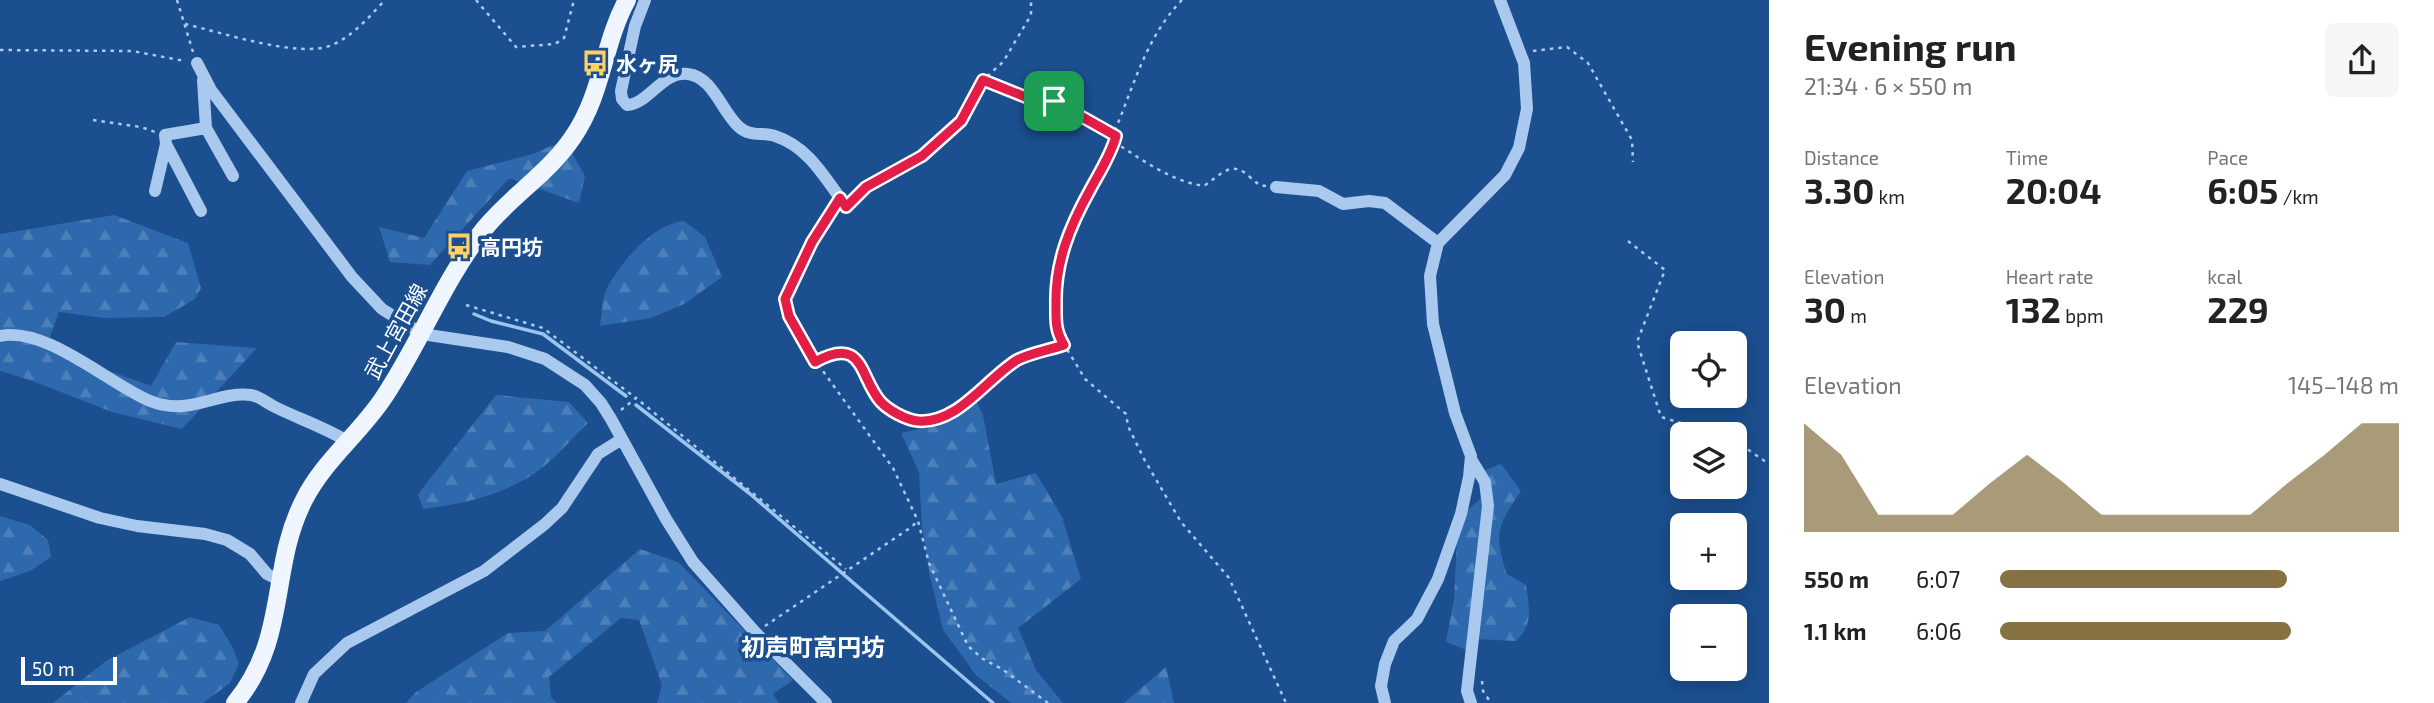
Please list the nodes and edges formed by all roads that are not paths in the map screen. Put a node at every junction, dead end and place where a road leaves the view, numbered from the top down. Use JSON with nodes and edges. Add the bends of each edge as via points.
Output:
{"nodes":[{"id":1,"x":627,"y":0,"type":"edge"},
{"id":2,"x":645,"y":0,"type":"edge"},
{"id":3,"x":1500,"y":0,"type":"edge"},
{"id":4,"x":206,"y":128,"type":"junction"},
{"id":5,"x":165,"y":139,"type":"junction"},
{"id":6,"x":233,"y":176,"type":"dead end"},
{"id":7,"x":1276,"y":187,"type":"road end"},
{"id":8,"x":155,"y":191,"type":"dead end"},
{"id":9,"x":840,"y":198,"type":"road end"},
{"id":10,"x":201,"y":211,"type":"dead end"},
{"id":11,"x":1438,"y":243,"type":"junction"},
{"id":12,"x":422,"y":334,"type":"junction"},
{"id":13,"x":0,"y":336,"type":"edge"},
{"id":14,"x":622,"y":439,"type":"junction"},
{"id":15,"x":347,"y":441,"type":"junction"},
{"id":16,"x":1471,"y":459,"type":"junction"},
{"id":17,"x":0,"y":484,"type":"edge"},
{"id":18,"x":281,"y":581,"type":"junction"},
{"id":19,"x":235,"y":703,"type":"edge"},
{"id":20,"x":301,"y":703,"type":"edge"},
{"id":21,"x":826,"y":703,"type":"edge"},
{"id":22,"x":1385,"y":703,"type":"edge"},
{"id":23,"x":1471,"y":703,"type":"edge"}],
"edges":[{"from":1,"to":12,"type":"main road","name":"武上宮田線","via":[[581,126],[553,164],[475,241]]},
{"from":2,"to":9,"type":"street","via":[[621,91],[627,105],[686,73],[701,79],[740,128],[754,135],[774,136],[809,155]]},
{"from":3,"to":11,"type":"street","via":[[1524,63],[1527,108],[1519,148],[1505,175]]},
{"from":4,"to":5,"type":"street"},
{"from":4,"to":6,"type":"street"},
{"from":4,"to":12,"type":"street","via":[[200,68],[211,90],[352,276],[382,309]]},
{"from":5,"to":8,"type":"street"},
{"from":5,"to":10,"type":"street"},
{"from":7,"to":11,"type":"street","via":[[1319,191],[1343,204],[1385,203]]},
{"from":11,"to":16,"type":"street","via":[[1430,276],[1433,324]]},
{"from":12,"to":14,"type":"street","via":[[508,347],[545,359],[585,385]]},
{"from":12,"to":15,"type":"main road","name":"武上宮田線","via":[[382,400]]},
{"from":13,"to":15,"type":"street","via":[[38,339],[160,404],[195,406],[254,395]]},
{"from":14,"to":20,"type":"street","via":[[598,454],[562,508],[484,571],[347,643],[314,674]]},
{"from":14,"to":21,"type":"street","via":[[693,562]]},
{"from":15,"to":18,"type":"main road","name":"武上宮田線","via":[[304,500]]},
{"from":16,"to":22,"type":"street","via":[[1461,514],[1438,579],[1417,619],[1394,641],[1385,664],[1381,686]]},
{"from":16,"to":23,"type":"street","via":[[1485,482],[1488,506],[1467,691]]},
{"from":17,"to":18,"type":"street","via":[[100,518],[227,540]]},
{"from":18,"to":19,"type":"main road","name":"武上宮田線","via":[[267,648],[251,683]]}]}
